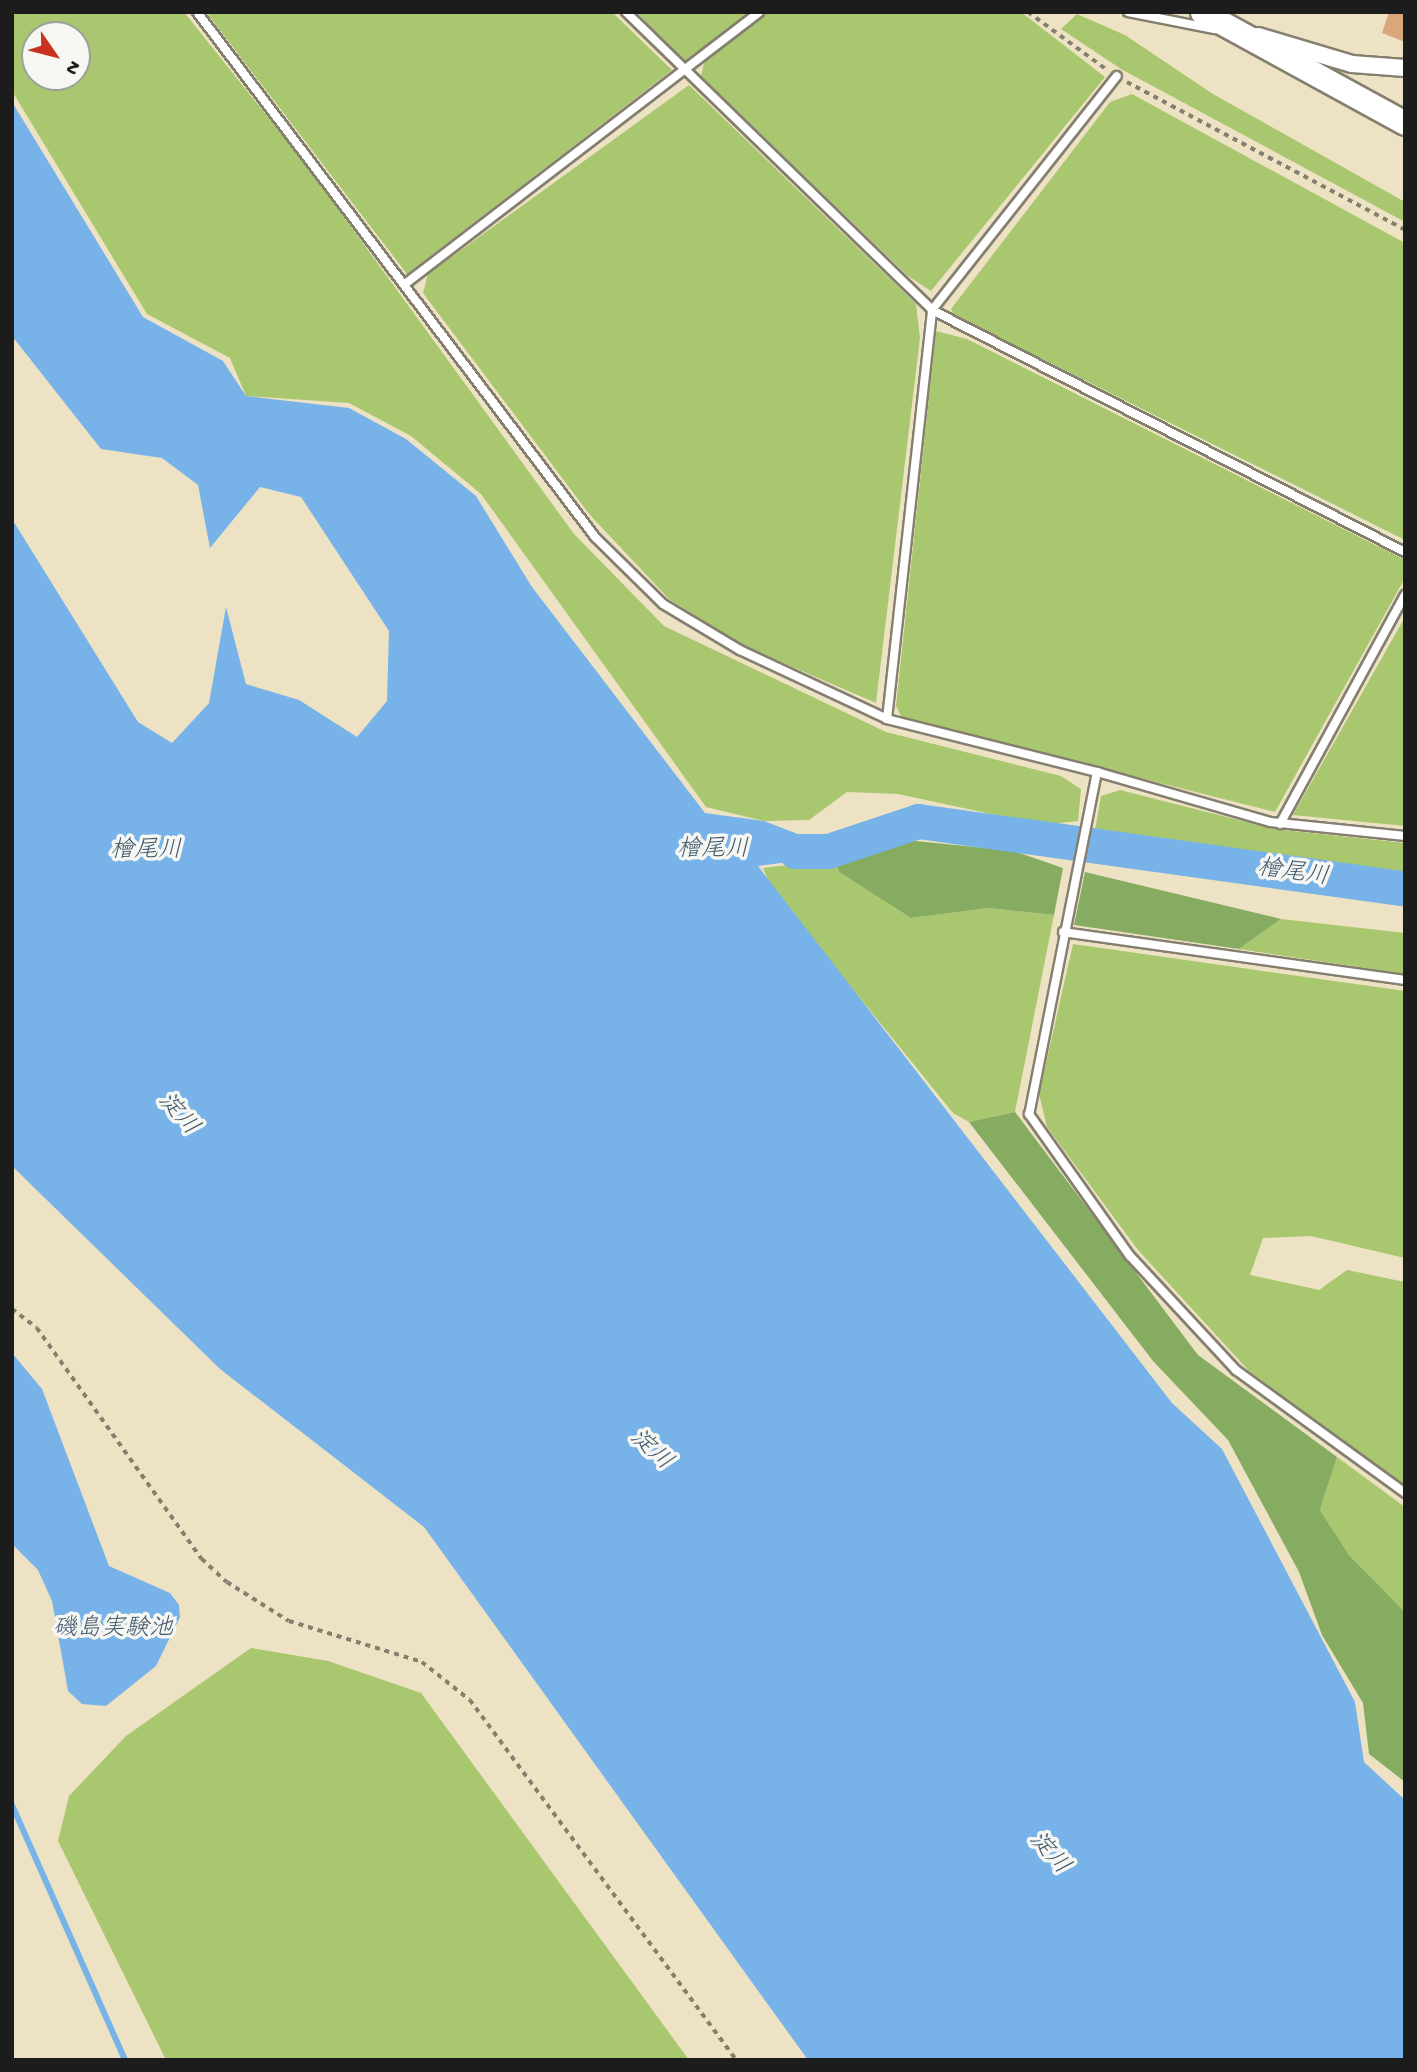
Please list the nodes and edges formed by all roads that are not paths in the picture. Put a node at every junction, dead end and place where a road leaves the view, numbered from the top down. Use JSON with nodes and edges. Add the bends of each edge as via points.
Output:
{"nodes":[{"id":1,"x":197,"y":12,"type":"edge"},
{"id":2,"x":626,"y":12,"type":"edge"},
{"id":3,"x":759,"y":12,"type":"edge"},
{"id":4,"x":1128,"y":12,"type":"edge"},
{"id":5,"x":1202,"y":12,"type":"edge"},
{"id":6,"x":1234,"y":33,"type":"junction"},
{"id":7,"x":1405,"y":68,"type":"edge"},
{"id":8,"x":686,"y":71,"type":"junction"},
{"id":9,"x":1117,"y":76,"type":"road end"},
{"id":10,"x":1405,"y":123,"type":"edge"},
{"id":11,"x":405,"y":284,"type":"junction"},
{"id":12,"x":932,"y":310,"type":"junction"},
{"id":13,"x":1405,"y":552,"type":"edge"},
{"id":14,"x":1405,"y":595,"type":"edge"},
{"id":15,"x":887,"y":719,"type":"junction"},
{"id":16,"x":1097,"y":772,"type":"junction"},
{"id":17,"x":1280,"y":824,"type":"junction"},
{"id":18,"x":1405,"y":835,"type":"edge"},
{"id":19,"x":1063,"y":932,"type":"junction"},
{"id":20,"x":1405,"y":980,"type":"edge"},
{"id":21,"x":1405,"y":1493,"type":"edge"}],
"edges":[{"from":1,"to":11,"type":"lane"},
{"from":2,"to":8,"type":"lane"},
{"from":3,"to":8,"type":"lane"},
{"from":4,"to":6,"type":"lane"},
{"from":5,"to":6,"type":"street"},
{"from":6,"to":7,"type":"street","via":[[1266,36],[1352,64]]},
{"from":6,"to":10,"type":"street"},
{"from":8,"to":11,"type":"lane"},
{"from":8,"to":12,"type":"lane"},
{"from":9,"to":12,"type":"lane"},
{"from":11,"to":15,"type":"lane","via":[[595,537],[663,604],[740,650]]},
{"from":12,"to":13,"type":"lane"},
{"from":12,"to":15,"type":"lane"},
{"from":14,"to":17,"type":"lane"},
{"from":15,"to":16,"type":"lane"},
{"from":16,"to":17,"type":"lane"},
{"from":16,"to":19,"type":"lane"},
{"from":17,"to":18,"type":"lane"},
{"from":19,"to":20,"type":"lane"},
{"from":19,"to":21,"type":"lane","via":[[1029,1114],[1130,1256],[1236,1370]]}]}
